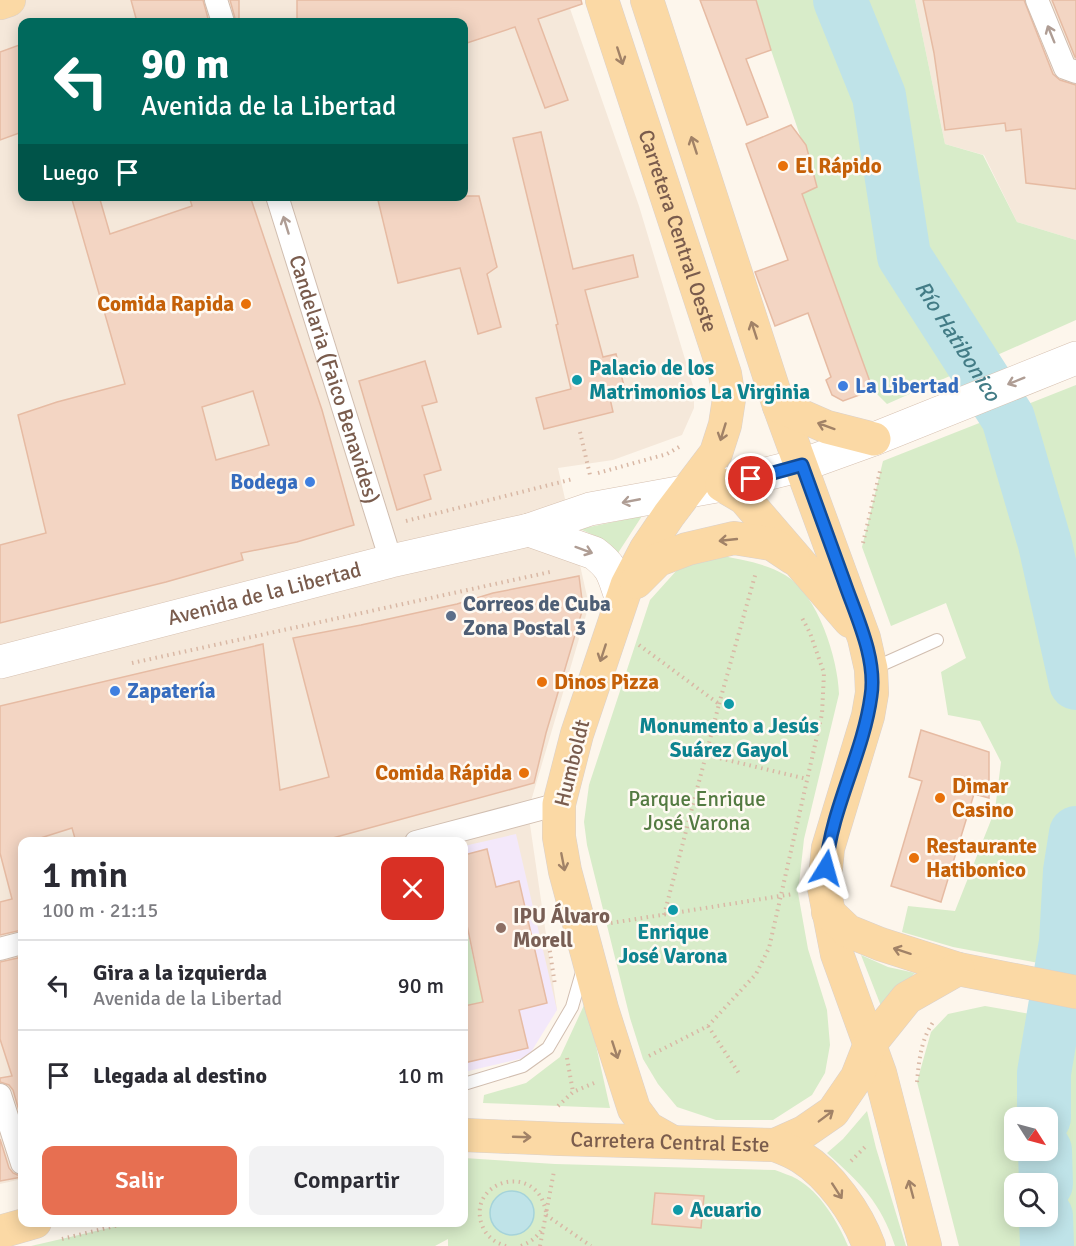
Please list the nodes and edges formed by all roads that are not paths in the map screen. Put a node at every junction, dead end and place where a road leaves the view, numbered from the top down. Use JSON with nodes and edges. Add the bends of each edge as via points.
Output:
{"nodes":[{"id":1,"x":9,"y":0,"type":"edge"},
{"id":2,"x":216,"y":0,"type":"edge"},
{"id":3,"x":602,"y":0,"type":"edge"},
{"id":4,"x":647,"y":0,"type":"edge"},
{"id":5,"x":1037,"y":0,"type":"edge"},
{"id":6,"x":0,"y":3,"type":"edge"},
{"id":7,"x":222,"y":18,"type":"edge"},
{"id":8,"x":1070,"y":70,"type":"edge"},
{"id":9,"x":279,"y":201,"type":"edge"},
{"id":10,"x":1074,"y":357,"type":"edge"},
{"id":11,"x":779,"y":406,"type":"junction"},
{"id":12,"x":884,"y":435,"type":"junction"},
{"id":13,"x":802,"y":465,"type":"junction"},
{"id":14,"x":722,"y":485,"type":"junction"},
{"id":15,"x":689,"y":490,"type":"junction"},
{"id":16,"x":529,"y":530,"type":"junction"},
{"id":17,"x":390,"y":561,"type":"junction"},
{"id":18,"x":802,"y":564,"type":"junction"},
{"id":19,"x":621,"y":597,"type":"junction"},
{"id":20,"x":937,"y":640,"type":"dead end"},
{"id":21,"x":867,"y":654,"type":"junction"},
{"id":22,"x":0,"y":663,"type":"edge"},
{"id":23,"x":560,"y":804,"type":"junction"},
{"id":24,"x":435,"y":837,"type":"edge"},
{"id":25,"x":826,"y":900,"type":"junction"},
{"id":26,"x":584,"y":941,"type":"junction"},
{"id":27,"x":18,"y":944,"type":"edge"},
{"id":28,"x":0,"y":949,"type":"edge"},
{"id":29,"x":958,"y":969,"type":"junction"},
{"id":30,"x":1076,"y":992,"type":"edge"},
{"id":31,"x":870,"y":1044,"type":"junction"},
{"id":32,"x":468,"y":1083,"type":"edge"},
{"id":33,"x":0,"y":1095,"type":"edge"},
{"id":34,"x":468,"y":1136,"type":"edge"},
{"id":35,"x":671,"y":1141,"type":"junction"},
{"id":36,"x":775,"y":1145,"type":"junction"},
{"id":37,"x":18,"y":1151,"type":"edge"},
{"id":38,"x":46,"y":1231,"type":"edge"},
{"id":39,"x":0,"y":1232,"type":"edge"},
{"id":40,"x":869,"y":1246,"type":"edge"},
{"id":41,"x":925,"y":1246,"type":"edge"}],
"edges":[{"from":1,"to":6,"type":"main road"},
{"from":2,"to":7,"type":"street"},
{"from":3,"to":15,"type":"main road","name":"Carretera Central Oeste","one_way":true,"via":[[725,374],[729,399],[725,425],[716,453]]},
{"from":11,"to":4,"type":"main road","name":"Carretera Central Oeste","one_way":true},
{"from":8,"to":5,"type":"street","one_way":true},
{"from":17,"to":9,"type":"street","name":"Candelaria (Faico Benavides)","one_way":true},
{"from":10,"to":12,"type":"main road","name":"Avenida de la Libertad","one_way":true},
{"from":12,"to":11,"type":"main road","one_way":true,"via":[[827,427]]},
{"from":11,"to":13,"type":"main road","name":"Carretera Central Oeste"},
{"from":12,"to":13,"type":"main road","name":"Avenida de la Libertad"},
{"from":13,"to":14,"type":"main road","name":"Avenida de la Libertad"},
{"from":13,"to":21,"type":"main road"},
{"from":14,"to":15,"type":"main road","name":"Avenida de la Libertad"},
{"from":14,"to":18,"type":"main road","via":[[744,498]]},
{"from":15,"to":16,"type":"main road","name":"Avenida de la Libertad","one_way":true,"via":[[590,509]]},
{"from":15,"to":19,"type":"main road","name":"Humboldt","via":[[646,549]]},
{"from":16,"to":17,"type":"main road","name":"Avenida de la Libertad"},
{"from":16,"to":19,"type":"main road","one_way":true,"via":[[594,553],[610,566]]},
{"from":17,"to":22,"type":"main road","name":"Avenida de la Libertad"},
{"from":18,"to":19,"type":"main road","one_way":true,"via":[[772,544],[734,538],[658,560]]},
{"from":18,"to":21,"type":"main road"},
{"from":19,"to":23,"type":"main road","name":"Humboldt","one_way":true,"via":[[577,734]]},
{"from":20,"to":21,"type":"lane"},
{"from":21,"to":25,"type":"main road","via":[[872,693],[828,848]]},
{"from":23,"to":24,"type":"street"},
{"from":23,"to":26,"type":"main road","name":"Humboldt","one_way":true,"via":[[559,837]]},
{"from":29,"to":25,"type":"main road","one_way":true,"via":[[848,931]]},
{"from":25,"to":31,"type":"main road","via":[[837,954]]},
{"from":26,"to":32,"type":"lane","via":[[572,1007],[548,1048],[523,1066]]},
{"from":26,"to":35,"type":"main road","name":"Humboldt","one_way":true,"via":[[602,1009],[635,1064],[634,1109],[648,1128]]},
{"from":27,"to":28,"type":"street"},
{"from":29,"to":30,"type":"main road"},
{"from":29,"to":31,"type":"main road","name":"Carretera Central Este","via":[[908,998]]},
{"from":36,"to":31,"type":"main road","name":"Carretera Central Este","one_way":true,"via":[[804,1132],[833,1112],[857,1077]]},
{"from":41,"to":31,"type":"main road","one_way":true},
{"from":33,"to":37,"type":"street"},
{"from":34,"to":35,"type":"main road","name":"Carretera Central Este","one_way":true,"via":[[555,1151]]},
{"from":35,"to":36,"type":"main road","name":"Carretera Central Este"},
{"from":36,"to":40,"type":"main road","one_way":true,"via":[[800,1156],[830,1180]]},
{"from":38,"to":39,"type":"main road"}]}
